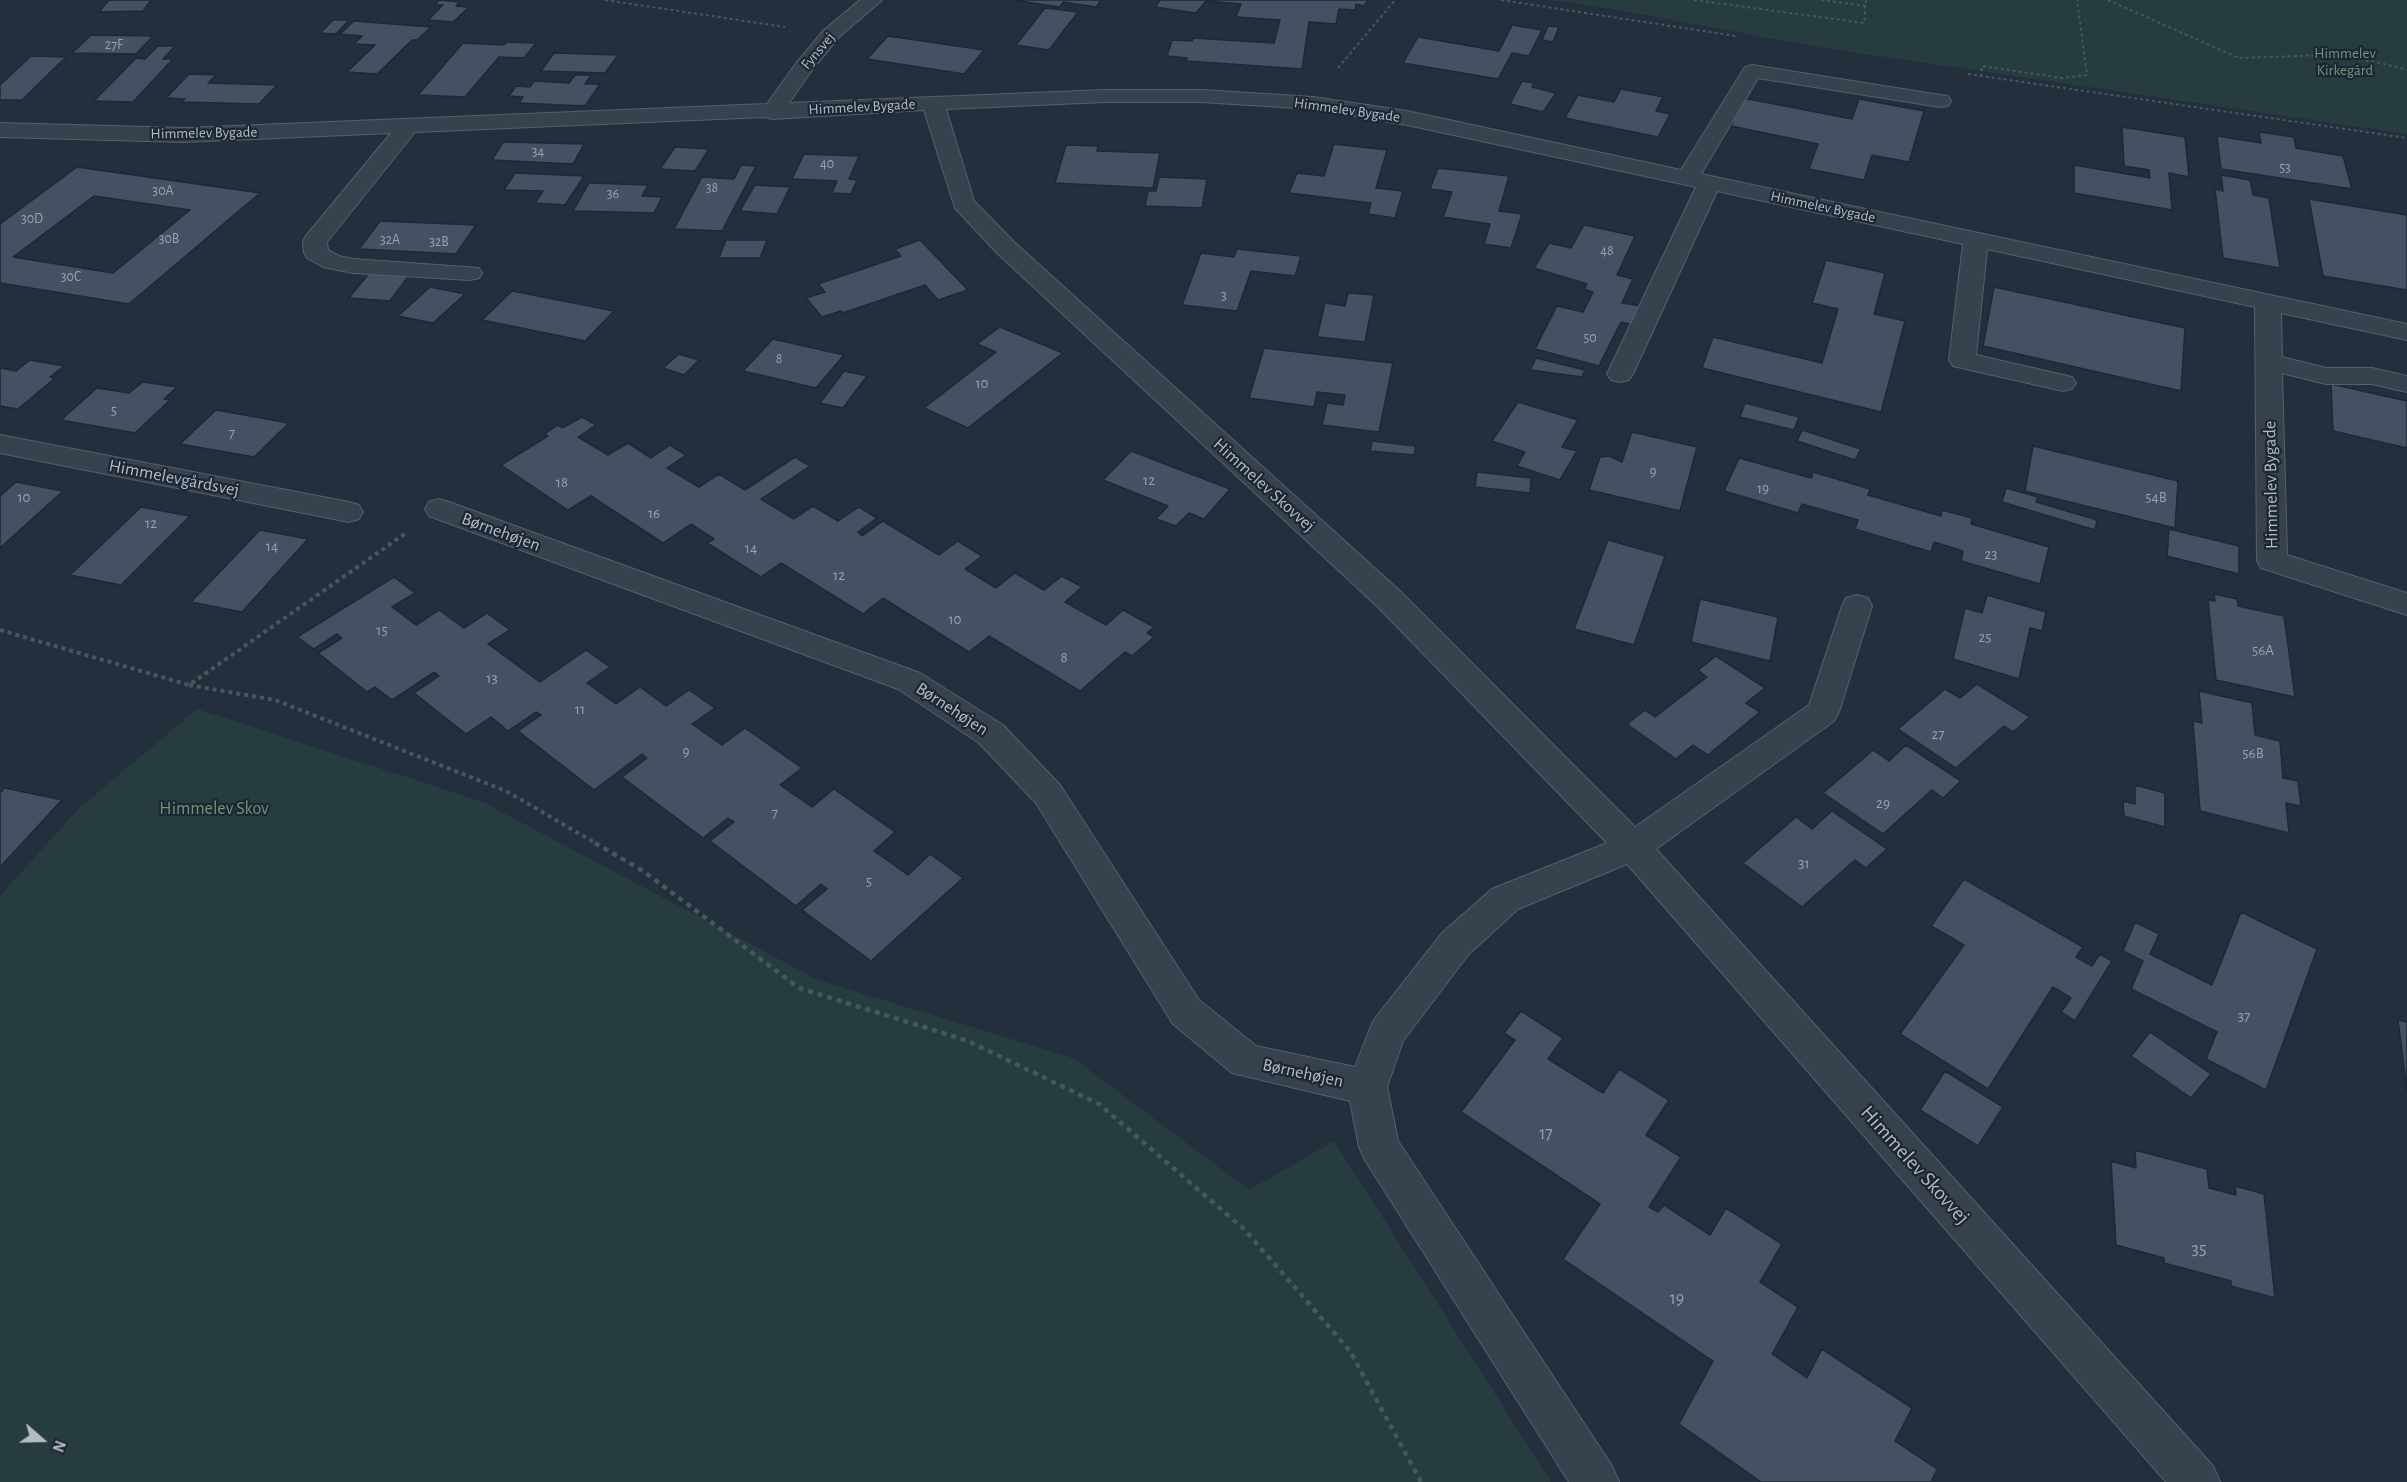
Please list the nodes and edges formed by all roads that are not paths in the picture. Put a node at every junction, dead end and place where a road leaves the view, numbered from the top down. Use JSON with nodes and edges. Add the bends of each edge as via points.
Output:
{"nodes":[{"id":1,"x":873,"y":0,"type":"edge"},
{"id":2,"x":1940,"y":101,"type":"dead end"},
{"id":3,"x":933,"y":103,"type":"junction"},
{"id":4,"x":772,"y":112,"type":"junction"},
{"id":5,"x":407,"y":127,"type":"junction"},
{"id":6,"x":0,"y":130,"type":"edge"},
{"id":7,"x":1698,"y":180,"type":"junction"},
{"id":8,"x":1976,"y":240,"type":"junction"},
{"id":9,"x":470,"y":273,"type":"dead end"},
{"id":10,"x":2268,"y":303,"type":"junction"},
{"id":11,"x":2407,"y":332,"type":"edge"},
{"id":12,"x":2269,"y":362,"type":"junction"},
{"id":13,"x":1620,"y":374,"type":"dead end"},
{"id":14,"x":2063,"y":383,"type":"dead end"},
{"id":15,"x":2407,"y":384,"type":"edge"},
{"id":16,"x":0,"y":444,"type":"edge"},
{"id":17,"x":439,"y":509,"type":"road end"},
{"id":18,"x":349,"y":512,"type":"dead end"},
{"id":19,"x":2407,"y":604,"type":"edge"},
{"id":20,"x":1857,"y":606,"type":"dead end"},
{"id":21,"x":1633,"y":847,"type":"junction"},
{"id":22,"x":1367,"y":1087,"type":"junction"},
{"id":23,"x":1596,"y":1482,"type":"edge"},
{"id":24,"x":2198,"y":1482,"type":"edge"}],
"edges":[{"from":1,"to":4,"type":"street","name":"Fynsvej","via":[[831,34]]},
{"from":2,"to":7,"type":"street","via":[[1752,71]]},
{"from":3,"to":4,"type":"street","name":"Himmelev Bygade"},
{"from":3,"to":7,"type":"street","name":"Himmelev Bygade","via":[[1123,96],[1312,103],[1407,118]]},
{"from":3,"to":21,"type":"street","name":"Himmelev Skovvej","via":[[963,203],[1005,247],[1390,600]]},
{"from":4,"to":5,"type":"street","name":"Himmelev Bygade"},
{"from":5,"to":6,"type":"street","name":"Himmelev Bygade","via":[[184,135]]},
{"from":5,"to":9,"type":"street","via":[[315,241],[316,253],[332,262],[353,266]]},
{"from":7,"to":8,"type":"street","name":"Himmelev Bygade"},
{"from":7,"to":13,"type":"street"},
{"from":8,"to":10,"type":"street","name":"Himmelev Bygade"},
{"from":8,"to":14,"type":"street","via":[[1962,360]]},
{"from":10,"to":11,"type":"street","name":"Himmelev Bygade"},
{"from":10,"to":12,"type":"street","name":"Himmelev Bygade"},
{"from":12,"to":15,"type":"street","via":[[2326,376],[2372,376]]},
{"from":12,"to":19,"type":"street","name":"Himmelev Bygade","via":[[2272,561]]},
{"from":16,"to":18,"type":"street","name":"Himmelevgårdsvej"},
{"from":17,"to":22,"type":"street","name":"Børnehøjen","via":[[909,681],[991,734],[1048,794],[1186,1012],[1246,1061]]},
{"from":20,"to":21,"type":"street","via":[[1823,712]]},
{"from":21,"to":22,"type":"street","name":"Børnehøjen","via":[[1505,899],[1455,944],[1387,1033]]},
{"from":21,"to":24,"type":"street","name":"Himmelev Skovvej"},
{"from":22,"to":23,"type":"street","name":"Børnehøjen","via":[[1379,1147]]}]}
